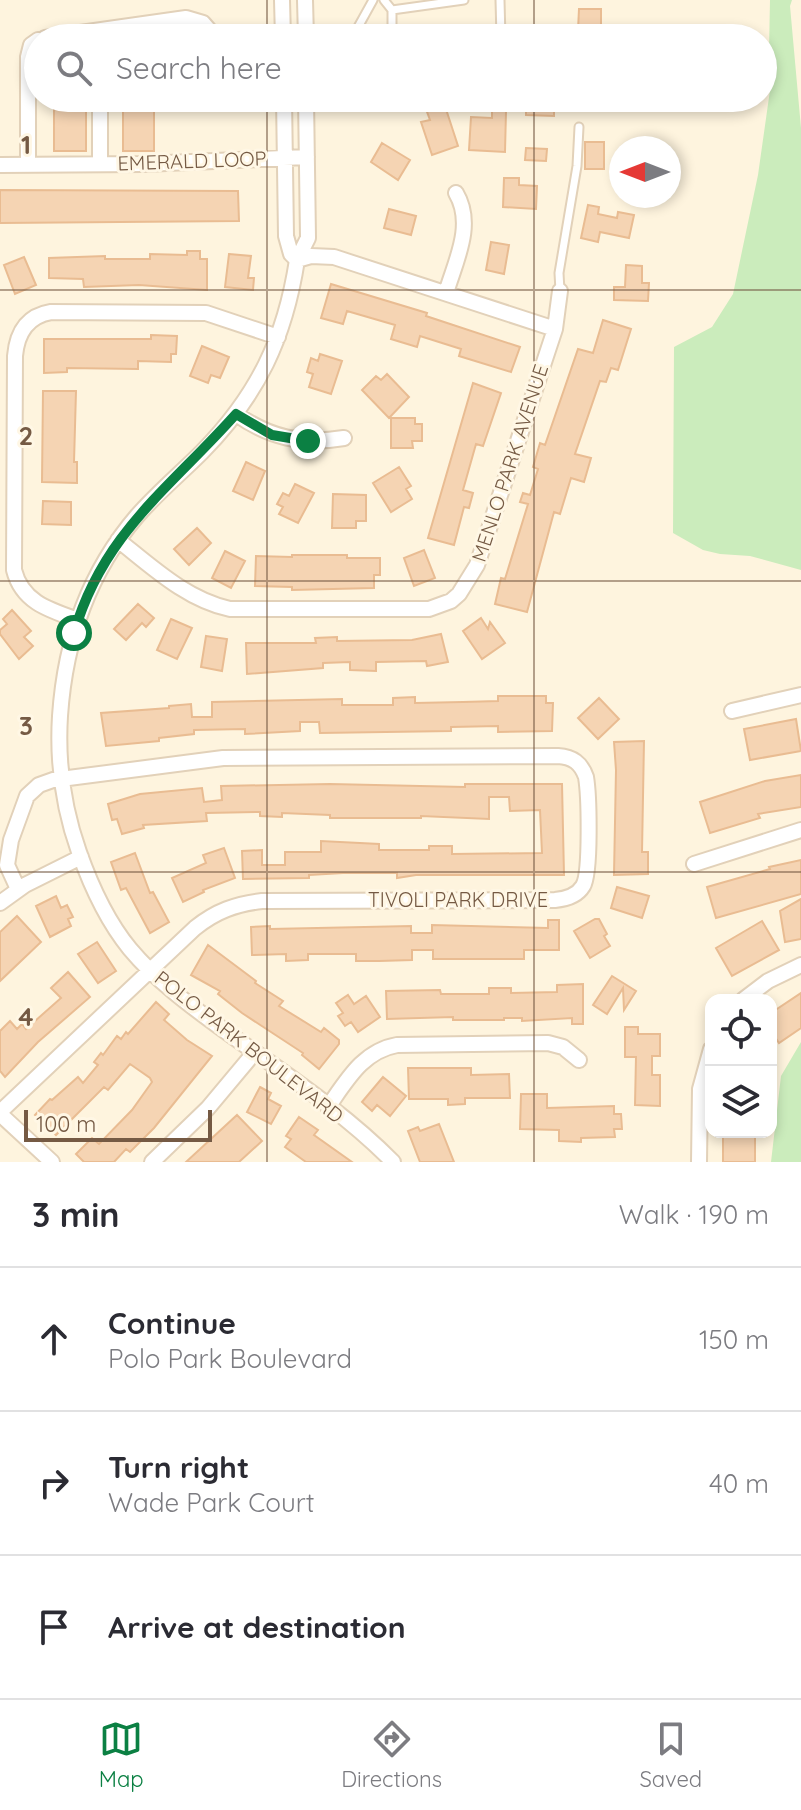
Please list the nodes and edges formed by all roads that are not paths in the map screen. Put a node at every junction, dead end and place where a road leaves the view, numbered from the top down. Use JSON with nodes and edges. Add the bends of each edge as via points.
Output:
{"nodes":[{"id":1,"x":282,"y":0,"type":"edge"},
{"id":2,"x":305,"y":0,"type":"edge"},
{"id":3,"x":373,"y":0,"type":"edge"},
{"id":4,"x":384,"y":0,"type":"edge"},
{"id":5,"x":464,"y":0,"type":"edge"},
{"id":6,"x":500,"y":0,"type":"edge"},
{"id":7,"x":392,"y":10,"type":"junction"},
{"id":8,"x":155,"y":24,"type":"edge"},
{"id":9,"x":202,"y":24,"type":"edge"},
{"id":10,"x":283,"y":24,"type":"edge"},
{"id":11,"x":306,"y":24,"type":"edge"},
{"id":12,"x":360,"y":24,"type":"edge"},
{"id":13,"x":392,"y":24,"type":"edge"},
{"id":14,"x":501,"y":24,"type":"edge"},
{"id":15,"x":28,"y":112,"type":"edge"},
{"id":16,"x":100,"y":112,"type":"edge"},
{"id":17,"x":284,"y":112,"type":"edge"},
{"id":18,"x":306,"y":112,"type":"edge"},
{"id":19,"x":579,"y":127,"type":"dead end"},
{"id":20,"x":284,"y":157,"type":"junction"},
{"id":21,"x":307,"y":157,"type":"junction"},
{"id":22,"x":100,"y":164,"type":"junction"},
{"id":23,"x":0,"y":165,"type":"edge"},
{"id":24,"x":28,"y":165,"type":"junction"},
{"id":25,"x":456,"y":193,"type":"dead end"},
{"id":26,"x":308,"y":238,"type":"junction"},
{"id":27,"x":327,"y":256,"type":"junction"},
{"id":28,"x":297,"y":260,"type":"junction"},
{"id":29,"x":560,"y":291,"type":"joint"},
{"id":30,"x":446,"y":293,"type":"junction"},
{"id":31,"x":555,"y":329,"type":"junction"},
{"id":32,"x":278,"y":337,"type":"junction"},
{"id":33,"x":236,"y":414,"type":"junction"},
{"id":34,"x":344,"y":438,"type":"dead end"},
{"id":35,"x":118,"y":540,"type":"junction"},
{"id":36,"x":78,"y":620,"type":"junction"},
{"id":37,"x":801,"y":695,"type":"edge"},
{"id":38,"x":732,"y":711,"type":"dead end"},
{"id":39,"x":60,"y":779,"type":"junction"},
{"id":40,"x":801,"y":830,"type":"edge"},
{"id":41,"x":81,"y":857,"type":"junction"},
{"id":42,"x":694,"y":864,"type":"dead end"},
{"id":43,"x":18,"y":889,"type":"junction"},
{"id":44,"x":0,"y":903,"type":"edge"},
{"id":45,"x":801,"y":965,"type":"edge"},
{"id":46,"x":149,"y":970,"type":"junction"},
{"id":47,"x":751,"y":994,"type":"edge"},
{"id":48,"x":254,"y":1053,"type":"junction"},
{"id":49,"x":579,"y":1060,"type":"dead end"},
{"id":50,"x":706,"y":1066,"type":"edge"},
{"id":51,"x":328,"y":1107,"type":"junction"},
{"id":52,"x":0,"y":1113,"type":"edge"},
{"id":53,"x":52,"y":1162,"type":"edge"},
{"id":54,"x":152,"y":1162,"type":"edge"},
{"id":55,"x":393,"y":1162,"type":"edge"},
{"id":56,"x":699,"y":1162,"type":"edge"}],
"edges":[{"from":1,"to":10,"type":"street"},
{"from":2,"to":11,"type":"street"},
{"from":3,"to":12,"type":"lane"},
{"from":4,"to":7,"type":"lane"},
{"from":5,"to":7,"type":"lane"},
{"from":6,"to":14,"type":"lane"},
{"from":7,"to":13,"type":"lane"},
{"from":8,"to":9,"type":"street","via":[[186,18]]},
{"from":15,"to":24,"type":"street"},
{"from":16,"to":22,"type":"street","name":"EMERALD LOOP"},
{"from":17,"to":20,"type":"street","name":"POLO PARK BOULEVARD"},
{"from":18,"to":21,"type":"street"},
{"from":19,"to":29,"type":"lane"},
{"from":20,"to":21,"type":"street","name":"EMERALD LOOP"},
{"from":20,"to":22,"type":"street","name":"EMERALD LOOP"},
{"from":20,"to":28,"type":"street","name":"POLO PARK BOULEVARD","via":[[286,236]]},
{"from":21,"to":26,"type":"street"},
{"from":22,"to":24,"type":"street","name":"EMERALD LOOP"},
{"from":23,"to":24,"type":"street","name":"EMERALD LOOP"},
{"from":25,"to":30,"type":"street","via":[[465,223]]},
{"from":26,"to":27,"type":"street"},
{"from":26,"to":28,"type":"street"},
{"from":27,"to":28,"type":"street"},
{"from":27,"to":30,"type":"street"},
{"from":28,"to":32,"type":"street","name":"POLO PARK BOULEVARD"},
{"from":29,"to":31,"type":"street","name":"MENLO PARK AVENUE"},
{"from":30,"to":31,"type":"street"},
{"from":31,"to":35,"type":"street","name":"MENLO PARK AVENUE","via":[[477,565],[451,601],[419,610],[230,609],[191,593]]},
{"from":32,"to":33,"type":"street","name":"POLO PARK BOULEVARD","via":[[258,383]]},
{"from":32,"to":36,"type":"street","via":[[216,315],[187,312],[51,312],[36,316],[22,329],[15,356],[14,570],[35,602]]},
{"from":33,"to":34,"type":"street","via":[[283,438]]},
{"from":33,"to":35,"type":"street","name":"POLO PARK BOULEVARD"},
{"from":35,"to":36,"type":"street","name":"POLO PARK BOULEVARD"},
{"from":36,"to":39,"type":"street","name":"POLO PARK BOULEVARD","via":[[61,706]]},
{"from":37,"to":38,"type":"street"},
{"from":39,"to":41,"type":"street","name":"POLO PARK BOULEVARD"},
{"from":39,"to":43,"type":"street","via":[[35,788],[21,811],[7,858]]},
{"from":39,"to":46,"type":"street","name":"TIVOLI PARK DRIVE","via":[[237,758],[566,756],[583,770],[587,872],[583,887],[572,896],[241,904],[204,921]]},
{"from":40,"to":42,"type":"street"},
{"from":41,"to":43,"type":"street"},
{"from":41,"to":46,"type":"street","name":"POLO PARK BOULEVARD","via":[[111,922]]},
{"from":43,"to":44,"type":"street"},
{"from":45,"to":47,"type":"street"},
{"from":46,"to":48,"type":"street","name":"POLO PARK BOULEVARD"},
{"from":46,"to":52,"type":"street","name":"TIVOLI PARK DRIVE"},
{"from":48,"to":51,"type":"street","name":"POLO PARK BOULEVARD"},
{"from":48,"to":54,"type":"street"},
{"from":49,"to":51,"type":"street","via":[[563,1047],[539,1043],[390,1046],[362,1061]]},
{"from":50,"to":56,"type":"street","via":[[700,1089]]},
{"from":51,"to":55,"type":"street","name":"POLO PARK BOULEVARD"},
{"from":52,"to":53,"type":"street"}]}
